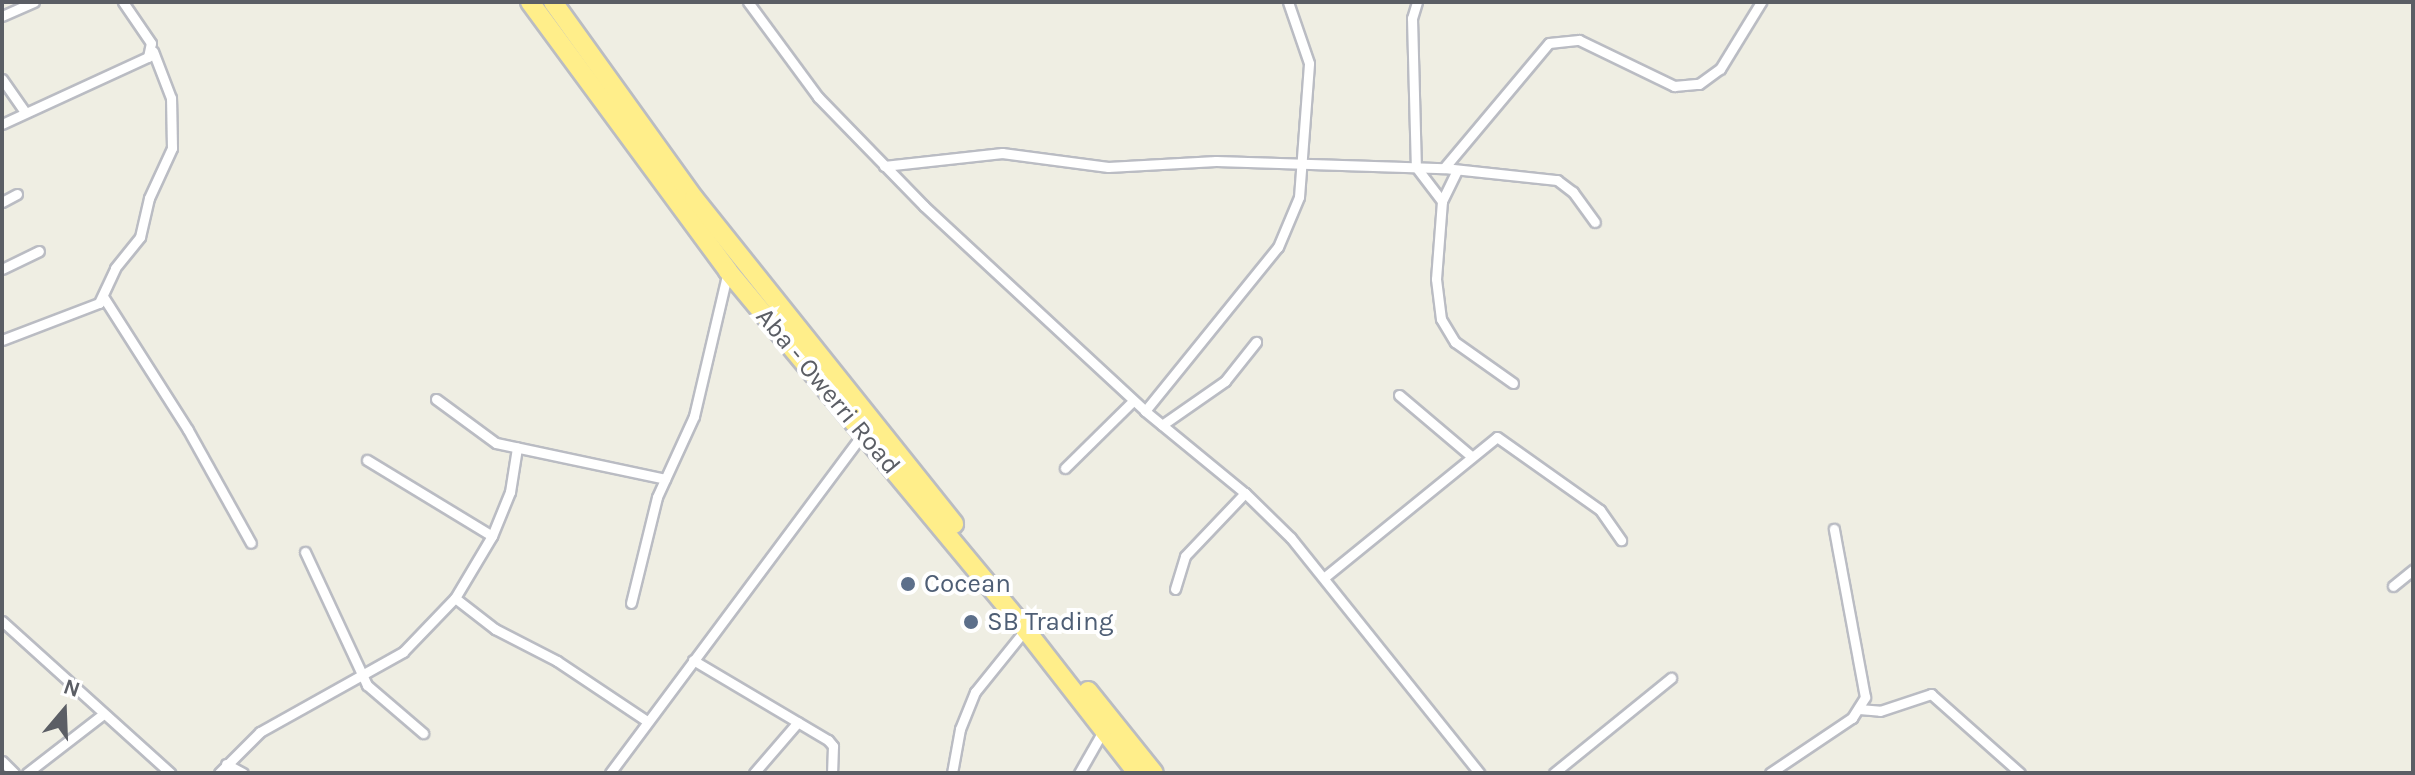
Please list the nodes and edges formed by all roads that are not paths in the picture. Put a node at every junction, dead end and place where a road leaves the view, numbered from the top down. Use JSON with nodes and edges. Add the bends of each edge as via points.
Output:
{"nodes":[{"id":1,"x":34,"y":2,"type":"edge"},
{"id":2,"x":123,"y":2,"type":"edge"},
{"id":3,"x":530,"y":2,"type":"edge"},
{"id":4,"x":553,"y":2,"type":"edge"},
{"id":5,"x":748,"y":2,"type":"edge"},
{"id":6,"x":1288,"y":2,"type":"edge"},
{"id":7,"x":1417,"y":2,"type":"edge"},
{"id":8,"x":1761,"y":2,"type":"edge"},
{"id":9,"x":2,"y":16,"type":"edge"},
{"id":10,"x":153,"y":51,"type":"junction"},
{"id":11,"x":2,"y":79,"type":"edge"},
{"id":12,"x":25,"y":112,"type":"junction"},
{"id":13,"x":2,"y":124,"type":"edge"},
{"id":14,"x":1304,"y":164,"type":"junction"},
{"id":15,"x":884,"y":166,"type":"junction"},
{"id":16,"x":1416,"y":167,"type":"junction"},
{"id":17,"x":1444,"y":168,"type":"junction"},
{"id":18,"x":1457,"y":170,"type":"junction"},
{"id":19,"x":17,"y":194,"type":"dead end"},
{"id":20,"x":1442,"y":201,"type":"junction"},
{"id":21,"x":2,"y":202,"type":"edge"},
{"id":22,"x":1595,"y":222,"type":"dead end"},
{"id":23,"x":39,"y":251,"type":"dead end"},
{"id":24,"x":2,"y":269,"type":"edge"},
{"id":25,"x":728,"y":271,"type":"junction"},
{"id":26,"x":104,"y":298,"type":"junction"},
{"id":27,"x":2,"y":340,"type":"edge"},
{"id":28,"x":1256,"y":342,"type":"dead end"},
{"id":29,"x":1513,"y":383,"type":"dead end"},
{"id":30,"x":1399,"y":395,"type":"dead end"},
{"id":31,"x":436,"y":399,"type":"dead end"},
{"id":32,"x":1133,"y":401,"type":"junction"},
{"id":33,"x":1145,"y":411,"type":"junction"},
{"id":34,"x":1162,"y":425,"type":"junction"},
{"id":35,"x":863,"y":433,"type":"junction"},
{"id":36,"x":517,"y":448,"type":"junction"},
{"id":37,"x":1471,"y":456,"type":"junction"},
{"id":38,"x":367,"y":460,"type":"dead end"},
{"id":39,"x":1065,"y":468,"type":"dead end"},
{"id":40,"x":665,"y":479,"type":"junction"},
{"id":41,"x":1245,"y":493,"type":"junction"},
{"id":42,"x":1834,"y":529,"type":"dead end"},
{"id":43,"x":492,"y":536,"type":"junction"},
{"id":44,"x":1621,"y":540,"type":"dead end"},
{"id":45,"x":251,"y":543,"type":"dead end"},
{"id":46,"x":305,"y":552,"type":"dead end"},
{"id":47,"x":2413,"y":570,"type":"edge"},
{"id":48,"x":1326,"y":576,"type":"junction"},
{"id":49,"x":2393,"y":586,"type":"dead end"},
{"id":50,"x":1175,"y":589,"type":"dead end"},
{"id":51,"x":455,"y":598,"type":"junction"},
{"id":52,"x":631,"y":603,"type":"dead end"},
{"id":53,"x":2,"y":621,"type":"edge"},
{"id":54,"x":1025,"y":630,"type":"junction"},
{"id":55,"x":693,"y":660,"type":"junction"},
{"id":56,"x":363,"y":678,"type":"junction"},
{"id":57,"x":1671,"y":678,"type":"dead end"},
{"id":58,"x":1859,"y":709,"type":"junction"},
{"id":59,"x":102,"y":715,"type":"junction"},
{"id":60,"x":647,"y":721,"type":"junction"},
{"id":61,"x":798,"y":722,"type":"junction"},
{"id":62,"x":1103,"y":731,"type":"junction"},
{"id":63,"x":423,"y":733,"type":"dead end"},
{"id":64,"x":2,"y":761,"type":"edge"},
{"id":65,"x":226,"y":764,"type":"junction"},
{"id":66,"x":14,"y":773,"type":"edge"},
{"id":67,"x":27,"y":773,"type":"edge"},
{"id":68,"x":170,"y":773,"type":"edge"},
{"id":69,"x":219,"y":773,"type":"edge"},
{"id":70,"x":243,"y":773,"type":"edge"},
{"id":71,"x":610,"y":773,"type":"edge"},
{"id":72,"x":754,"y":773,"type":"edge"},
{"id":73,"x":832,"y":773,"type":"edge"},
{"id":74,"x":952,"y":773,"type":"edge"},
{"id":75,"x":1079,"y":773,"type":"edge"},
{"id":76,"x":1137,"y":773,"type":"edge"},
{"id":77,"x":1154,"y":773,"type":"edge"},
{"id":78,"x":1479,"y":773,"type":"edge"},
{"id":79,"x":1554,"y":773,"type":"edge"},
{"id":80,"x":1770,"y":773,"type":"edge"},
{"id":81,"x":2020,"y":773,"type":"edge"}],
"edges":[{"from":1,"to":9,"type":"street"},
{"from":2,"to":10,"type":"street"},
{"from":3,"to":25,"type":"highway","name":"Aba - Owerri Road"},
{"from":4,"to":77,"type":"highway","name":"Aba - Owerri Road","via":[[694,198]]},
{"from":5,"to":15,"type":"street","via":[[818,97]]},
{"from":6,"to":14,"type":"street","via":[[1309,63]]},
{"from":7,"to":16,"type":"street","via":[[1412,18]]},
{"from":8,"to":17,"type":"street","via":[[1720,69],[1699,84],[1674,86],[1579,40],[1549,43]]},
{"from":10,"to":12,"type":"street"},
{"from":10,"to":26,"type":"street","via":[[171,98],[172,148],[149,198],[140,237],[115,268]]},
{"from":11,"to":12,"type":"street"},
{"from":12,"to":13,"type":"street"},
{"from":14,"to":15,"type":"street","via":[[1216,161],[1108,167],[1002,153]]},
{"from":14,"to":16,"type":"street"},
{"from":14,"to":33,"type":"street","via":[[1299,197],[1278,247]]},
{"from":15,"to":32,"type":"street"},
{"from":16,"to":17,"type":"street"},
{"from":16,"to":20,"type":"street"},
{"from":17,"to":18,"type":"street"},
{"from":18,"to":20,"type":"street"},
{"from":18,"to":22,"type":"street","via":[[1557,180]]},
{"from":19,"to":21,"type":"street"},
{"from":20,"to":29,"type":"street","via":[[1436,279],[1444,329]]},
{"from":23,"to":24,"type":"street"},
{"from":25,"to":35,"type":"highway","name":"Aba - Owerri Road"},
{"from":25,"to":40,"type":"street","via":[[694,416]]},
{"from":26,"to":27,"type":"street"},
{"from":26,"to":45,"type":"street","via":[[188,430]]},
{"from":28,"to":34,"type":"street","via":[[1225,381]]},
{"from":30,"to":37,"type":"street"},
{"from":31,"to":36,"type":"street","via":[[486,439]]},
{"from":32,"to":33,"type":"street"},
{"from":32,"to":39,"type":"street"},
{"from":33,"to":34,"type":"street"},
{"from":34,"to":41,"type":"street"},
{"from":35,"to":54,"type":"highway","name":"Aba - Owerri Road"},
{"from":35,"to":55,"type":"street"},
{"from":36,"to":40,"type":"street"},
{"from":36,"to":43,"type":"street","via":[[510,492]]},
{"from":37,"to":44,"type":"street","via":[[1497,437],[1506,439],[1600,510]]},
{"from":37,"to":48,"type":"street"},
{"from":38,"to":43,"type":"street"},
{"from":40,"to":52,"type":"street","via":[[643,538]]},
{"from":41,"to":48,"type":"street"},
{"from":41,"to":50,"type":"street","via":[[1185,556]]},
{"from":42,"to":58,"type":"street","via":[[1865,697]]},
{"from":43,"to":51,"type":"street"},
{"from":46,"to":56,"type":"street"},
{"from":47,"to":49,"type":"street"},
{"from":48,"to":78,"type":"street"},
{"from":51,"to":56,"type":"street","via":[[403,652]]},
{"from":51,"to":60,"type":"street","via":[[495,629],[557,661]]},
{"from":53,"to":59,"type":"street"},
{"from":54,"to":62,"type":"highway","name":"Aba - Owerri Road"},
{"from":54,"to":74,"type":"street","via":[[975,692],[960,729]]},
{"from":55,"to":60,"type":"street"},
{"from":55,"to":61,"type":"street"},
{"from":56,"to":63,"type":"street","via":[[372,692]]},
{"from":56,"to":65,"type":"street","via":[[260,732]]},
{"from":57,"to":79,"type":"street"},
{"from":58,"to":80,"type":"street"},
{"from":58,"to":81,"type":"street","via":[[1880,711],[1931,694]]},
{"from":59,"to":67,"type":"street"},
{"from":59,"to":68,"type":"street"},
{"from":60,"to":71,"type":"street"},
{"from":61,"to":72,"type":"street"},
{"from":61,"to":73,"type":"street","via":[[833,746]]},
{"from":62,"to":75,"type":"street"},
{"from":62,"to":76,"type":"highway","name":"Aba - Owerri Road"},
{"from":64,"to":66,"type":"street"},
{"from":65,"to":69,"type":"street"},
{"from":65,"to":70,"type":"street"}]}
